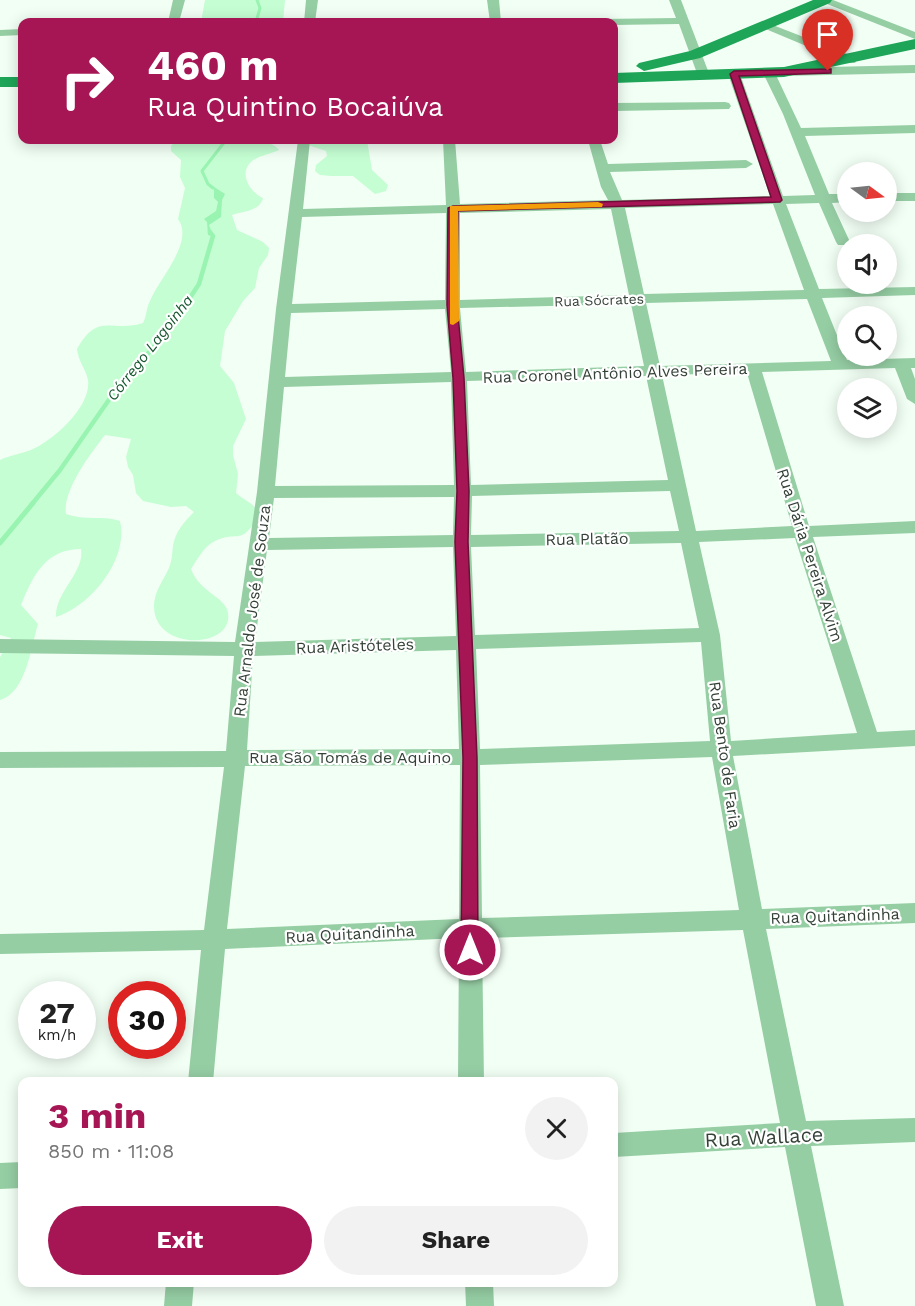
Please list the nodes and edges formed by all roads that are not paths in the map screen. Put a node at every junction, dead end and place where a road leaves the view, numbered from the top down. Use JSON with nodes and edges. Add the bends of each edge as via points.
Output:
{"nodes":[{"id":1,"x":179,"y":0,"type":"edge"},
{"id":2,"x":312,"y":0,"type":"edge"},
{"id":3,"x":493,"y":0,"type":"edge"},
{"id":4,"x":675,"y":0,"type":"edge"},
{"id":5,"x":824,"y":0,"type":"edge"},
{"id":6,"x":175,"y":18,"type":"edge"},
{"id":7,"x":310,"y":18,"type":"edge"},
{"id":8,"x":495,"y":18,"type":"edge"},
{"id":9,"x":681,"y":21,"type":"junction"},
{"id":10,"x":618,"y":22,"type":"edge"},
{"id":11,"x":765,"y":25,"type":"junction"},
{"id":12,"x":0,"y":33,"type":"edge"},
{"id":13,"x":18,"y":33,"type":"edge"},
{"id":14,"x":914,"y":44,"type":"edge"},
{"id":15,"x":695,"y":55,"type":"junction"},
{"id":16,"x":851,"y":60,"type":"junction"},
{"id":17,"x":618,"y":67,"type":"edge"},
{"id":18,"x":915,"y":69,"type":"edge"},
{"id":19,"x":777,"y":72,"type":"junction"},
{"id":20,"x":734,"y":74,"type":"junction"},
{"id":21,"x":704,"y":76,"type":"junction"},
{"id":22,"x":618,"y":78,"type":"edge"},
{"id":23,"x":0,"y":82,"type":"edge"},
{"id":24,"x":18,"y":82,"type":"edge"},
{"id":25,"x":0,"y":92,"type":"edge"},
{"id":26,"x":18,"y":92,"type":"edge"},
{"id":27,"x":725,"y":106,"type":"dead end"},
{"id":28,"x":618,"y":107,"type":"edge"},
{"id":29,"x":915,"y":129,"type":"edge"},
{"id":30,"x":797,"y":132,"type":"junction"},
{"id":31,"x":304,"y":144,"type":"edge"},
{"id":32,"x":449,"y":144,"type":"edge"},
{"id":33,"x":595,"y":144,"type":"edge"},
{"id":34,"x":746,"y":164,"type":"dead end"},
{"id":35,"x":603,"y":168,"type":"junction"},
{"id":36,"x":897,"y":197,"type":"edge"},
{"id":37,"x":915,"y":197,"type":"edge"},
{"id":38,"x":822,"y":198,"type":"junction"},
{"id":39,"x":837,"y":198,"type":"edge"},
{"id":40,"x":777,"y":200,"type":"junction"},
{"id":41,"x":617,"y":204,"type":"junction"},
{"id":42,"x":453,"y":208,"type":"junction"},
{"id":43,"x":296,"y":213,"type":"junction"},
{"id":44,"x":839,"y":234,"type":"edge"},
{"id":45,"x":915,"y":291,"type":"edge"},
{"id":46,"x":812,"y":294,"type":"junction"},
{"id":47,"x":636,"y":299,"type":"junction"},
{"id":48,"x":452,"y":305,"type":"junction"},
{"id":49,"x":284,"y":309,"type":"junction"},
{"id":50,"x":837,"y":355,"type":"edge"},
{"id":51,"x":908,"y":363,"type":"edge"},
{"id":52,"x":837,"y":365,"type":"edge"},
{"id":53,"x":753,"y":368,"type":"junction"},
{"id":54,"x":652,"y":372,"type":"junction"},
{"id":55,"x":459,"y":378,"type":"junction"},
{"id":56,"x":278,"y":381,"type":"junction"},
{"id":57,"x":915,"y":399,"type":"edge"},
{"id":58,"x":678,"y":485,"type":"junction"},
{"id":59,"x":463,"y":491,"type":"junction"},
{"id":60,"x":266,"y":492,"type":"junction"},
{"id":61,"x":915,"y":527,"type":"edge"},
{"id":62,"x":802,"y":531,"type":"junction"},
{"id":63,"x":688,"y":537,"type":"junction"},
{"id":64,"x":462,"y":542,"type":"junction"},
{"id":65,"x":259,"y":544,"type":"junction"},
{"id":66,"x":710,"y":635,"type":"junction"},
{"id":67,"x":465,"y":642,"type":"junction"},
{"id":68,"x":0,"y":646,"type":"edge"},
{"id":69,"x":244,"y":649,"type":"junction"},
{"id":70,"x":915,"y":738,"type":"edge"},
{"id":71,"x":870,"y":741,"type":"junction"},
{"id":72,"x":721,"y":749,"type":"junction"},
{"id":73,"x":236,"y":757,"type":"junction"},
{"id":74,"x":470,"y":758,"type":"junction"},
{"id":75,"x":0,"y":760,"type":"edge"},
{"id":76,"x":915,"y":913,"type":"edge"},
{"id":77,"x":752,"y":919,"type":"junction"},
{"id":78,"x":470,"y":928,"type":"junction"},
{"id":79,"x":214,"y":940,"type":"junction"},
{"id":80,"x":0,"y":944,"type":"edge"},
{"id":81,"x":200,"y":1077,"type":"edge"},
{"id":82,"x":471,"y":1077,"type":"edge"},
{"id":83,"x":915,"y":1131,"type":"edge"},
{"id":84,"x":795,"y":1134,"type":"junction"},
{"id":85,"x":618,"y":1145,"type":"edge"},
{"id":86,"x":18,"y":1175,"type":"edge"},
{"id":87,"x":0,"y":1176,"type":"edge"},
{"id":88,"x":180,"y":1287,"type":"edge"},
{"id":89,"x":479,"y":1287,"type":"edge"},
{"id":90,"x":178,"y":1306,"type":"edge"},
{"id":91,"x":480,"y":1306,"type":"edge"},
{"id":92,"x":830,"y":1306,"type":"edge"}],
"edges":[{"from":1,"to":6,"type":"street"},
{"from":2,"to":7,"type":"street"},
{"from":3,"to":8,"type":"street"},
{"from":4,"to":9,"type":"street"},
{"from":5,"to":11,"type":"main road"},
{"from":5,"to":14,"type":"street"},
{"from":9,"to":10,"type":"street"},
{"from":9,"to":15,"type":"street"},
{"from":11,"to":15,"type":"main road"},
{"from":11,"to":16,"type":"street"},
{"from":12,"to":13,"type":"street"},
{"from":14,"to":16,"type":"main road"},
{"from":15,"to":17,"type":"main road","via":[[652,66]]},
{"from":15,"to":21,"type":"street"},
{"from":16,"to":19,"type":"main road"},
{"from":18,"to":19,"type":"street"},
{"from":19,"to":20,"type":"main road"},
{"from":19,"to":30,"type":"street"},
{"from":20,"to":21,"type":"main road"},
{"from":20,"to":40,"type":"street"},
{"from":21,"to":22,"type":"main road"},
{"from":23,"to":24,"type":"main road"},
{"from":25,"to":26,"type":"main road"},
{"from":27,"to":28,"type":"street"},
{"from":29,"to":30,"type":"street"},
{"from":30,"to":38,"type":"street"},
{"from":31,"to":43,"type":"street","name":"Rua Arnaldo José de Souza"},
{"from":32,"to":42,"type":"street"},
{"from":33,"to":35,"type":"street","name":"Rua Bento de Faria"},
{"from":34,"to":35,"type":"street"},
{"from":35,"to":41,"type":"street","name":"Rua Bento de Faria"},
{"from":36,"to":37,"type":"street"},
{"from":38,"to":39,"type":"street"},
{"from":38,"to":40,"type":"street"},
{"from":38,"to":44,"type":"street"},
{"from":40,"to":41,"type":"street"},
{"from":40,"to":46,"type":"street"},
{"from":41,"to":42,"type":"street"},
{"from":41,"to":47,"type":"street","name":"Rua Bento de Faria"},
{"from":42,"to":43,"type":"street"},
{"from":42,"to":48,"type":"street"},
{"from":43,"to":49,"type":"street","name":"Rua Arnaldo José de Souza"},
{"from":45,"to":46,"type":"street","name":"Rua Sócrates"},
{"from":46,"to":47,"type":"street","name":"Rua Sócrates"},
{"from":46,"to":50,"type":"street"},
{"from":47,"to":48,"type":"street","name":"Rua Sócrates"},
{"from":47,"to":54,"type":"street","name":"Rua Bento de Faria"},
{"from":48,"to":49,"type":"street","name":"Rua Sócrates"},
{"from":48,"to":55,"type":"street"},
{"from":49,"to":56,"type":"street","name":"Rua Arnaldo José de Souza"},
{"from":51,"to":57,"type":"street"},
{"from":52,"to":53,"type":"street","name":"Rua Coronel Antônio Alves Pereira"},
{"from":53,"to":54,"type":"street","name":"Rua Coronel Antônio Alves Pereira"},
{"from":53,"to":62,"type":"street","name":"Rua Dária Pereira Alvim"},
{"from":54,"to":55,"type":"street","name":"Rua Coronel Antônio Alves Pereira"},
{"from":54,"to":58,"type":"street","name":"Rua Bento de Faria"},
{"from":55,"to":56,"type":"street","name":"Rua Coronel Antônio Alves Pereira"},
{"from":55,"to":59,"type":"street"},
{"from":56,"to":60,"type":"street","name":"Rua Arnaldo José de Souza"},
{"from":58,"to":59,"type":"street"},
{"from":58,"to":63,"type":"street","name":"Rua Bento de Faria"},
{"from":59,"to":60,"type":"street"},
{"from":59,"to":64,"type":"street"},
{"from":60,"to":65,"type":"street","name":"Rua Arnaldo José de Souza"},
{"from":61,"to":62,"type":"street","name":"Rua Platão"},
{"from":62,"to":63,"type":"street","name":"Rua Platão"},
{"from":62,"to":71,"type":"street","name":"Rua Dária Pereira Alvim"},
{"from":63,"to":64,"type":"street","name":"Rua Platão"},
{"from":63,"to":66,"type":"street","name":"Rua Bento de Faria"},
{"from":64,"to":65,"type":"street","name":"Rua Platão"},
{"from":64,"to":67,"type":"street"},
{"from":65,"to":69,"type":"street","name":"Rua Arnaldo José de Souza"},
{"from":66,"to":67,"type":"street","name":"Rua Aristóteles"},
{"from":66,"to":72,"type":"street","name":"Rua Bento de Faria"},
{"from":67,"to":69,"type":"street","name":"Rua Aristóteles"},
{"from":67,"to":74,"type":"street"},
{"from":68,"to":69,"type":"street","name":"Rua Aristóteles"},
{"from":69,"to":73,"type":"street","name":"Rua Arnaldo José de Souza"},
{"from":70,"to":71,"type":"street","name":"Rua São Tomás de Aquino"},
{"from":71,"to":72,"type":"street","name":"Rua São Tomás de Aquino"},
{"from":72,"to":74,"type":"street","name":"Rua São Tomás de Aquino"},
{"from":72,"to":77,"type":"street","name":"Rua Bento de Faria"},
{"from":73,"to":74,"type":"street","name":"Rua São Tomás de Aquino"},
{"from":73,"to":75,"type":"street","name":"Rua São Tomás de Aquino"},
{"from":73,"to":79,"type":"street","name":"Rua Arnaldo José de Souza"},
{"from":74,"to":78,"type":"street"},
{"from":76,"to":77,"type":"street","name":"Rua Quitandinha"},
{"from":77,"to":78,"type":"street","name":"Rua Quitandinha"},
{"from":77,"to":84,"type":"street","name":"Rua Bento de Faria"},
{"from":78,"to":79,"type":"street","name":"Rua Quitandinha"},
{"from":78,"to":82,"type":"street"},
{"from":79,"to":80,"type":"street","name":"Rua Quitandinha"},
{"from":79,"to":81,"type":"street","name":"Rua Arnaldo José de Souza"},
{"from":83,"to":84,"type":"street","name":"Rua Wallace"},
{"from":84,"to":85,"type":"street","name":"Rua Wallace"},
{"from":84,"to":92,"type":"street","name":"Rua Bento de Faria"},
{"from":86,"to":87,"type":"street"},
{"from":88,"to":90,"type":"street"},
{"from":89,"to":91,"type":"street"}]}
